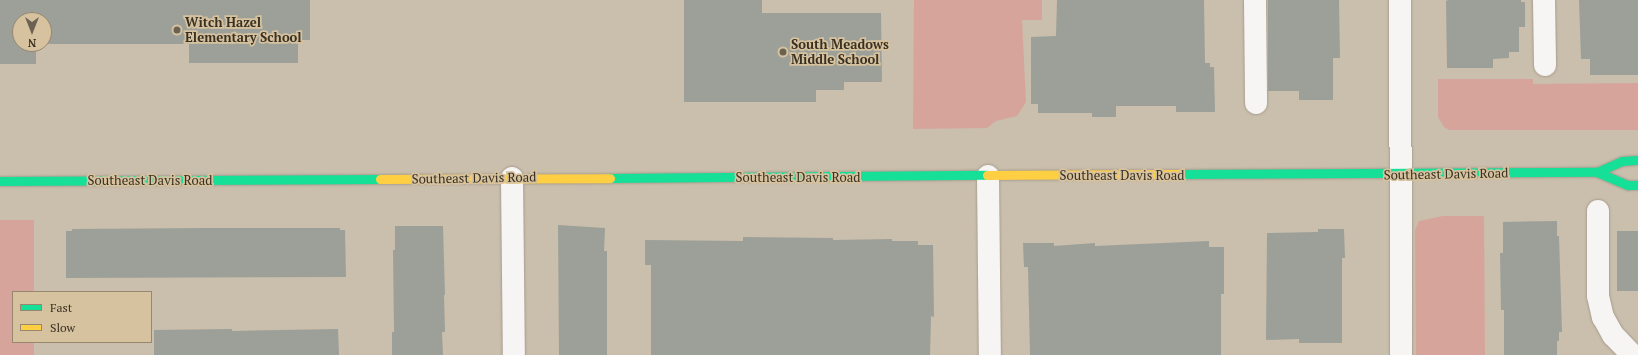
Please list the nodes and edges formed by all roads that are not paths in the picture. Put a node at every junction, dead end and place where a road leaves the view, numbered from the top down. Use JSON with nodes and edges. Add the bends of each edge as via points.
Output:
{"nodes":[{"id":1,"x":1255,"y":0,"type":"edge"},
{"id":2,"x":1400,"y":0,"type":"edge"},
{"id":3,"x":1544,"y":0,"type":"edge"},
{"id":4,"x":1545,"y":65,"type":"dead end"},
{"id":5,"x":1256,"y":103,"type":"dead end"},
{"id":6,"x":1638,"y":160,"type":"edge"},
{"id":7,"x":1597,"y":172,"type":"junction"},
{"id":8,"x":1400,"y":174,"type":"junction"},
{"id":9,"x":988,"y":176,"type":"junction"},
{"id":10,"x":512,"y":178,"type":"junction"},
{"id":11,"x":0,"y":181,"type":"edge"},
{"id":12,"x":1638,"y":185,"type":"edge"},
{"id":13,"x":1598,"y":211,"type":"dead end"},
{"id":14,"x":1638,"y":350,"type":"edge"},
{"id":15,"x":514,"y":355,"type":"edge"},
{"id":16,"x":990,"y":355,"type":"edge"},
{"id":17,"x":1401,"y":355,"type":"edge"},
{"id":18,"x":1632,"y":355,"type":"edge"}],
"edges":[{"from":1,"to":5,"type":"street"},
{"from":2,"to":8,"type":"street"},
{"from":3,"to":4,"type":"street"},
{"from":6,"to":7,"type":"street","name":"Southeast Davis Road","via":[[1622,161]]},
{"from":7,"to":8,"type":"street","name":"Southeast Davis Road"},
{"from":7,"to":12,"type":"street","name":"Southeast Davis Road","via":[[1628,185]]},
{"from":8,"to":9,"type":"street","name":"Southeast Davis Road"},
{"from":8,"to":17,"type":"street"},
{"from":9,"to":10,"type":"street","name":"Southeast Davis Road"},
{"from":9,"to":16,"type":"street"},
{"from":10,"to":11,"type":"street","name":"Southeast Davis Road"},
{"from":10,"to":15,"type":"street"},
{"from":13,"to":18,"type":"street","via":[[1598,296],[1603,316],[1613,335]]},
{"from":14,"to":18,"type":"street"}]}
